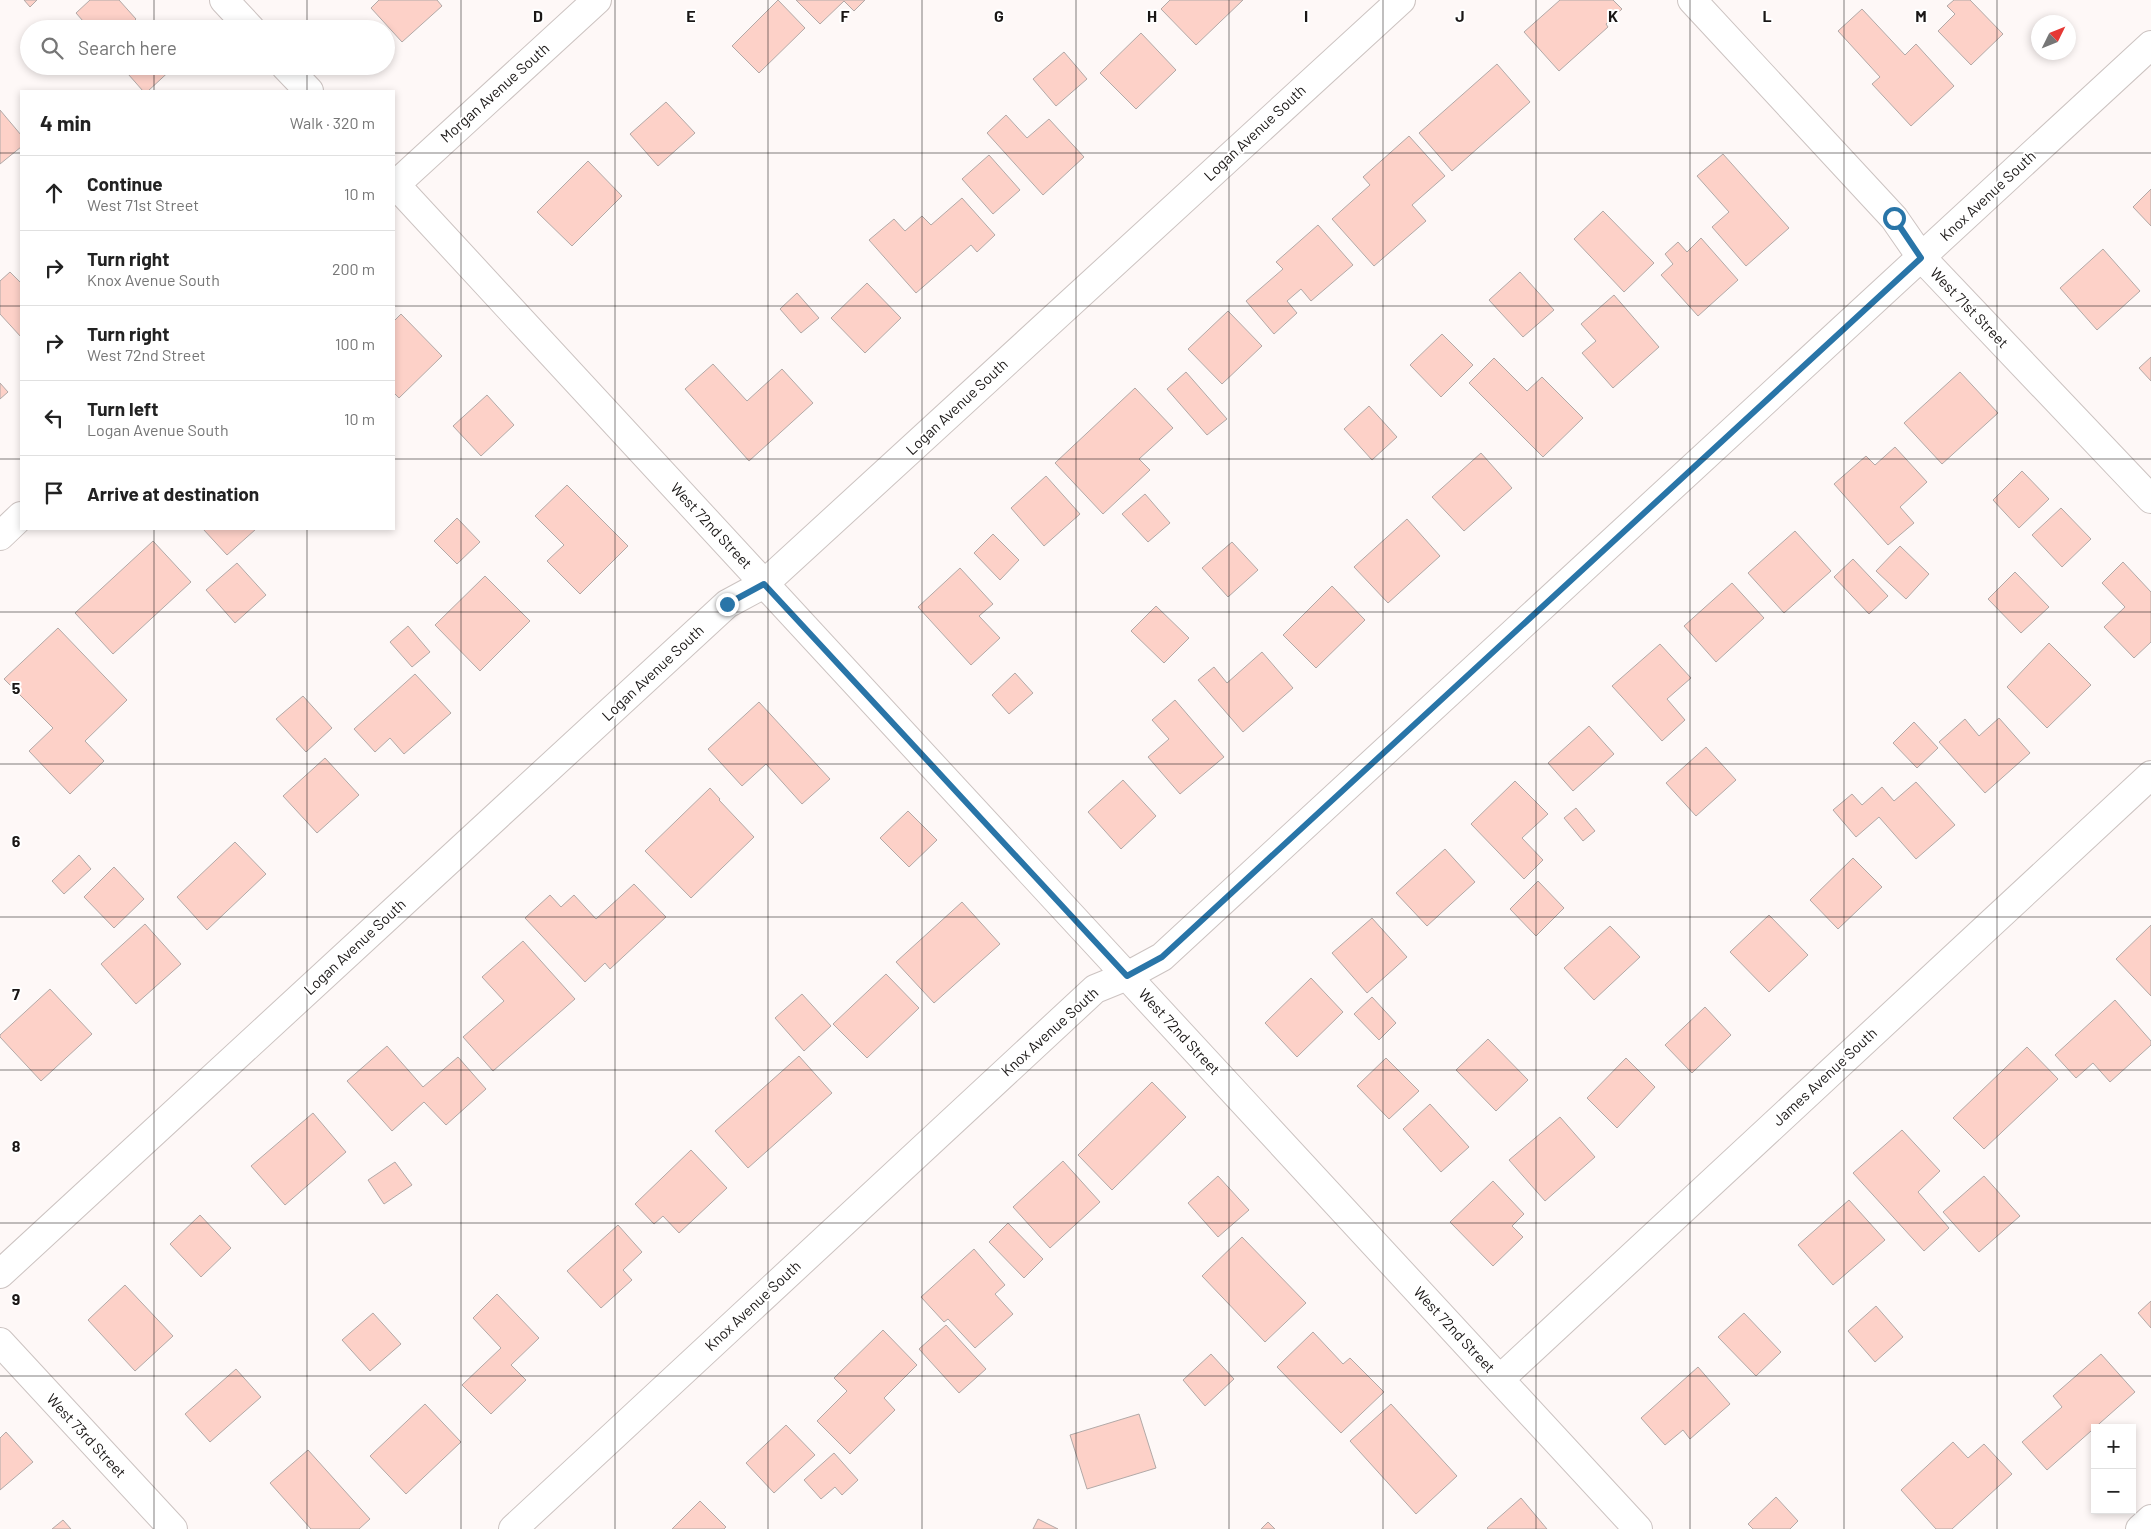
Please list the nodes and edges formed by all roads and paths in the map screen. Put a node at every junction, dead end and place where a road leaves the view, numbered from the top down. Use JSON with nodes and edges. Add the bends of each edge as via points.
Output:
{"nodes":[{"id":1,"x":224,"y":0,"type":"edge"},
{"id":2,"x":597,"y":0,"type":"edge"},
{"id":3,"x":1401,"y":0,"type":"edge"},
{"id":4,"x":1692,"y":0,"type":"edge"},
{"id":5,"x":243,"y":20,"type":"edge"},
{"id":6,"x":2151,"y":45,"type":"edge"},
{"id":7,"x":293,"y":75,"type":"edge"},
{"id":8,"x":307,"y":90,"type":"edge"},
{"id":9,"x":395,"y":184,"type":"edge"},
{"id":10,"x":395,"y":186,"type":"edge"},
{"id":11,"x":1921,"y":258,"type":"junction"},
{"id":12,"x":2151,"y":499,"type":"edge"},
{"id":13,"x":20,"y":517,"type":"edge"},
{"id":14,"x":0,"y":536,"type":"edge"},
{"id":15,"x":764,"y":584,"type":"junction"},
{"id":16,"x":2151,"y":775,"type":"edge"},
{"id":17,"x":1127,"y":976,"type":"junction"},
{"id":18,"x":0,"y":1274,"type":"edge"},
{"id":19,"x":0,"y":1342,"type":"edge"},
{"id":20,"x":1500,"y":1379,"type":"junction"},
{"id":21,"x":2151,"y":1519,"type":"edge"},
{"id":22,"x":173,"y":1529,"type":"edge"},
{"id":23,"x":513,"y":1529,"type":"edge"},
{"id":24,"x":1638,"y":1529,"type":"edge"},
{"id":25,"x":2140,"y":1529,"type":"edge"}],
"edges":[{"from":1,"to":5,"type":"street"},
{"from":2,"to":9,"type":"street","name":"Morgan Avenue South"},
{"from":3,"to":15,"type":"street","name":"Logan Avenue South"},
{"from":4,"to":11,"type":"street","name":"West 71st Street","via":[[1894,218]]},
{"from":6,"to":11,"type":"street","name":"Knox Avenue South"},
{"from":7,"to":8,"type":"street"},
{"from":10,"to":15,"type":"street","name":"West 72nd Street"},
{"from":11,"to":12,"type":"street","name":"West 71st Street"},
{"from":11,"to":17,"type":"street","name":"Knox Avenue South","via":[[1162,957]]},
{"from":13,"to":14,"type":"street"},
{"from":15,"to":17,"type":"street","name":"West 72nd Street"},
{"from":15,"to":18,"type":"street","name":"Logan Avenue South","via":[[727,604]]},
{"from":16,"to":20,"type":"street","name":"James Avenue South"},
{"from":17,"to":20,"type":"street","name":"West 72nd Street"},
{"from":17,"to":23,"type":"street","name":"Knox Avenue South","via":[[1095,989]]},
{"from":19,"to":22,"type":"street","name":"West 73rd Street"},
{"from":20,"to":24,"type":"street","name":"West 72nd Street"},
{"from":21,"to":25,"type":"street"}]}
